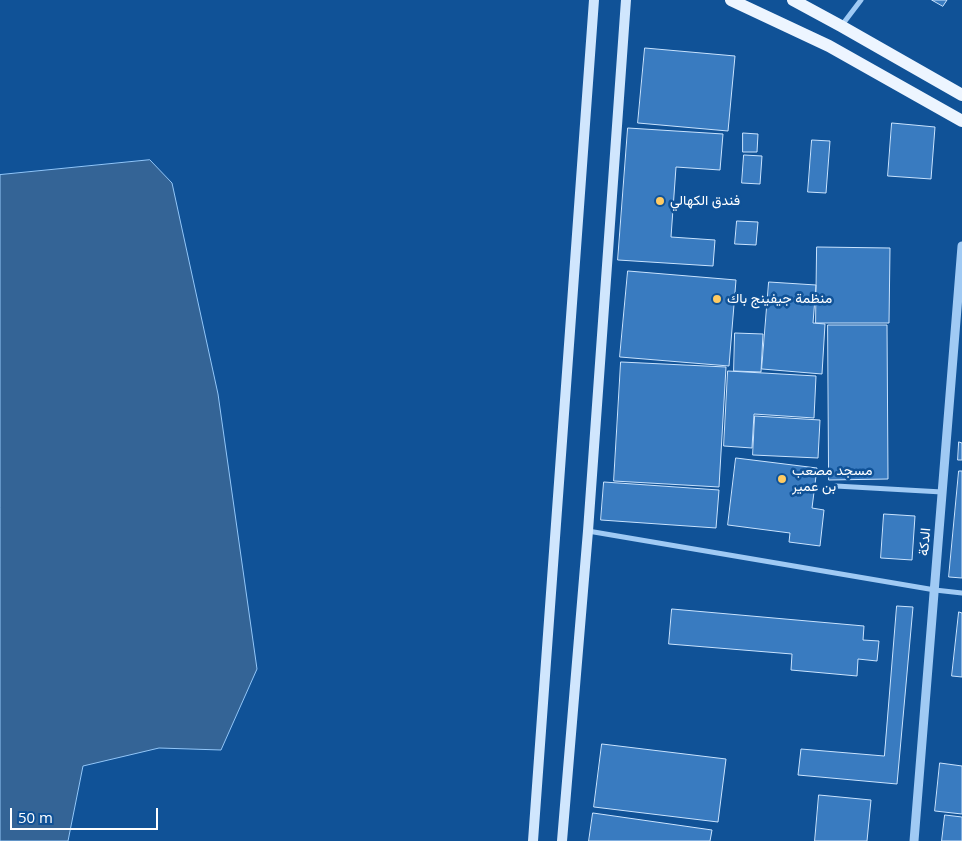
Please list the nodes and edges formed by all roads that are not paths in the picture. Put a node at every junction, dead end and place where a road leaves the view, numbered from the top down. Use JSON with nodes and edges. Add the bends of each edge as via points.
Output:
{"nodes":[{"id":1,"x":594,"y":0,"type":"edge"},
{"id":2,"x":626,"y":0,"type":"edge"},
{"id":3,"x":731,"y":0,"type":"edge"},
{"id":4,"x":793,"y":0,"type":"edge"},
{"id":5,"x":861,"y":0,"type":"edge"},
{"id":6,"x":841,"y":26,"type":"junction"},
{"id":7,"x":962,"y":95,"type":"edge"},
{"id":8,"x":962,"y":121,"type":"edge"},
{"id":9,"x":962,"y":246,"type":"edge"},
{"id":10,"x":836,"y":486,"type":"dead end"},
{"id":11,"x":942,"y":492,"type":"junction"},
{"id":12,"x":588,"y":531,"type":"junction"},
{"id":13,"x":934,"y":590,"type":"junction"},
{"id":14,"x":962,"y":593,"type":"edge"},
{"id":15,"x":533,"y":841,"type":"edge"},
{"id":16,"x":562,"y":841,"type":"edge"},
{"id":17,"x":914,"y":841,"type":"edge"}],
"edges":[{"from":1,"to":15,"type":"main road"},
{"from":2,"to":12,"type":"main road"},
{"from":3,"to":8,"type":"main road","via":[[829,46]]},
{"from":4,"to":6,"type":"main road"},
{"from":5,"to":6,"type":"street"},
{"from":6,"to":7,"type":"main road"},
{"from":9,"to":11,"type":"street","name":"الدكة"},
{"from":10,"to":11,"type":"street"},
{"from":11,"to":13,"type":"street","name":"الدكة"},
{"from":12,"to":13,"type":"street"},
{"from":12,"to":16,"type":"main road"},
{"from":13,"to":14,"type":"street"},
{"from":13,"to":17,"type":"street","name":"الدكة"}]}
